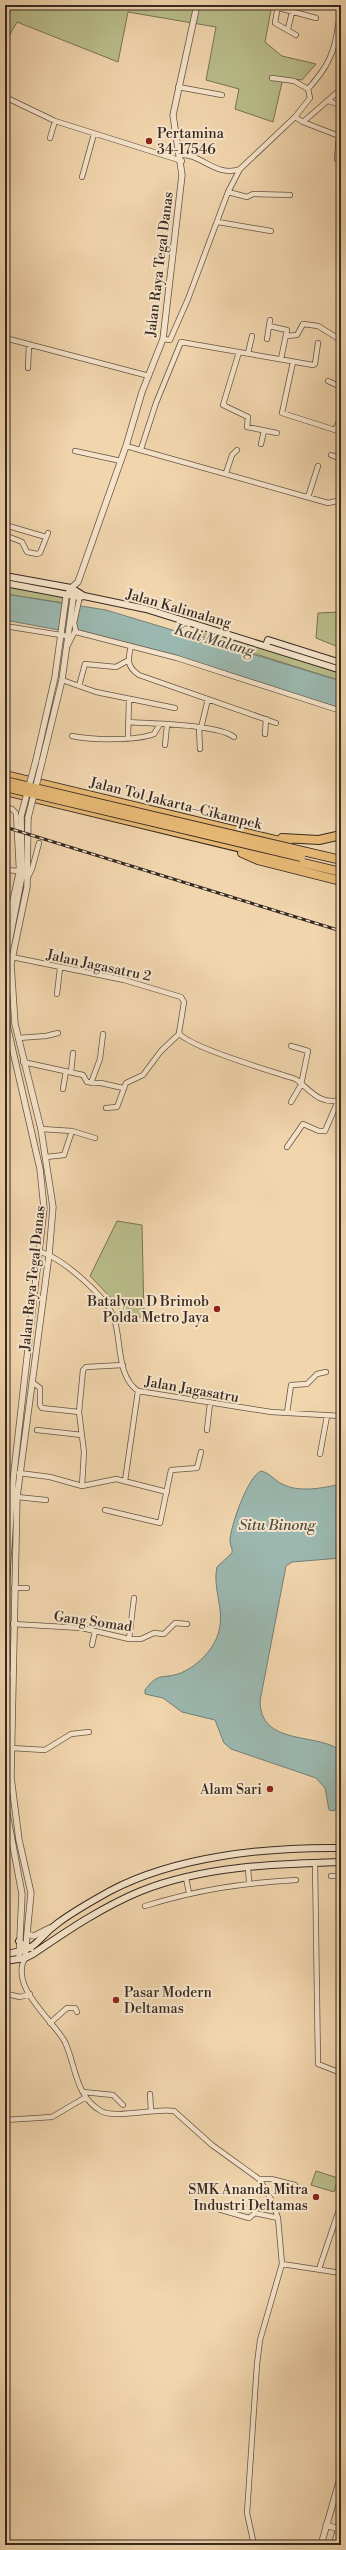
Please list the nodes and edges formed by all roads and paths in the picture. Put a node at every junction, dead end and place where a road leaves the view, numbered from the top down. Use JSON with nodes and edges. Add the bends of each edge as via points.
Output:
{"nodes":[{"id":1,"x":197,"y":5,"type":"edge"},
{"id":2,"x":279,"y":6,"type":"edge"},
{"id":3,"x":292,"y":12,"type":"junction"},
{"id":4,"x":316,"y":18,"type":"dead end"},
{"id":5,"x":341,"y":26,"type":"edge"},
{"id":6,"x":288,"y":30,"type":"junction"},
{"id":7,"x":296,"y":35,"type":"dead end"},
{"id":8,"x":272,"y":78,"type":"dead end"},
{"id":9,"x":178,"y":87,"type":"junction"},
{"id":10,"x":308,"y":89,"type":"junction"},
{"id":11,"x":341,"y":89,"type":"edge"},
{"id":12,"x":222,"y":95,"type":"dead end"},
{"id":13,"x":5,"y":98,"type":"edge"},
{"id":14,"x":328,"y":101,"type":"junction"},
{"id":15,"x":341,"y":105,"type":"edge"},
{"id":16,"x":298,"y":120,"type":"junction"},
{"id":17,"x":55,"y":121,"type":"junction"},
{"id":18,"x":94,"y":134,"type":"junction"},
{"id":19,"x":50,"y":138,"type":"dead end"},
{"id":20,"x":181,"y":158,"type":"junction"},
{"id":21,"x":337,"y":159,"type":"dead end"},
{"id":22,"x":240,"y":170,"type":"junction"},
{"id":23,"x":82,"y":177,"type":"dead end"},
{"id":24,"x":230,"y":192,"type":"junction"},
{"id":25,"x":290,"y":195,"type":"dead end"},
{"id":26,"x":220,"y":223,"type":"junction"},
{"id":27,"x":271,"y":231,"type":"dead end"},
{"id":28,"x":270,"y":320,"type":"dead end"},
{"id":29,"x":269,"y":326,"type":"junction"},
{"id":30,"x":252,"y":336,"type":"dead end"},
{"id":31,"x":286,"y":336,"type":"junction"},
{"id":32,"x":5,"y":338,"type":"edge"},
{"id":33,"x":267,"y":338,"type":"dead end"},
{"id":34,"x":163,"y":339,"type":"junction"},
{"id":35,"x":339,"y":339,"type":"dead end"},
{"id":36,"x":318,"y":343,"type":"dead end"},
{"id":37,"x":29,"y":344,"type":"junction"},
{"id":38,"x":239,"y":352,"type":"junction"},
{"id":39,"x":248,"y":353,"type":"junction"},
{"id":40,"x":281,"y":359,"type":"junction"},
{"id":41,"x":292,"y":362,"type":"junction"},
{"id":42,"x":28,"y":368,"type":"dead end"},
{"id":43,"x":149,"y":376,"type":"junction"},
{"id":44,"x":328,"y":381,"type":"dead end"},
{"id":45,"x":341,"y":387,"type":"edge"},
{"id":46,"x":341,"y":417,"type":"edge"},
{"id":47,"x":335,"y":430,"type":"junction"},
{"id":48,"x":264,"y":431,"type":"junction"},
{"id":49,"x":341,"y":432,"type":"edge"},
{"id":50,"x":277,"y":433,"type":"dead end"},
{"id":51,"x":261,"y":444,"type":"dead end"},
{"id":52,"x":126,"y":446,"type":"junction"},
{"id":53,"x":141,"y":449,"type":"junction"},
{"id":54,"x":237,"y":450,"type":"dead end"},
{"id":55,"x":75,"y":451,"type":"dead end"},
{"id":56,"x":331,"y":455,"type":"dead end"},
{"id":57,"x":341,"y":459,"type":"edge"},
{"id":58,"x":121,"y":462,"type":"junction"},
{"id":59,"x":318,"y":466,"type":"dead end"},
{"id":60,"x":226,"y":473,"type":"junction"},
{"id":61,"x":308,"y":497,"type":"junction"},
{"id":62,"x":341,"y":500,"type":"edge"},
{"id":63,"x":7,"y":526,"type":"edge"},
{"id":64,"x":6,"y":538,"type":"edge"},
{"id":65,"x":5,"y":576,"type":"edge"},
{"id":66,"x":43,"y":582,"type":"junction"},
{"id":67,"x":5,"y":583,"type":"edge"},
{"id":68,"x":42,"y":590,"type":"junction"},
{"id":69,"x":74,"y":594,"type":"junction"},
{"id":70,"x":5,"y":626,"type":"edge"},
{"id":71,"x":75,"y":631,"type":"junction"},
{"id":72,"x":60,"y":633,"type":"junction"},
{"id":73,"x":67,"y":634,"type":"junction"},
{"id":74,"x":267,"y":643,"type":"junction"},
{"id":75,"x":131,"y":646,"type":"junction"},
{"id":76,"x":66,"y":648,"type":"junction"},
{"id":77,"x":128,"y":661,"type":"junction"},
{"id":78,"x":341,"y":663,"type":"edge"},
{"id":79,"x":341,"y":670,"type":"edge"},
{"id":80,"x":62,"y":680,"type":"junction"},
{"id":81,"x":79,"y":686,"type":"junction"},
{"id":82,"x":129,"y":699,"type":"junction"},
{"id":83,"x":208,"y":699,"type":"junction"},
{"id":84,"x":174,"y":708,"type":"dead end"},
{"id":85,"x":341,"y":711,"type":"edge"},
{"id":86,"x":266,"y":719,"type":"junction"},
{"id":87,"x":128,"y":722,"type":"junction"},
{"id":88,"x":276,"y":723,"type":"dead end"},
{"id":89,"x":160,"y":724,"type":"junction"},
{"id":90,"x":167,"y":726,"type":"junction"},
{"id":91,"x":200,"y":728,"type":"junction"},
{"id":92,"x":265,"y":734,"type":"dead end"},
{"id":93,"x":72,"y":736,"type":"dead end"},
{"id":94,"x":128,"y":737,"type":"junction"},
{"id":95,"x":234,"y":737,"type":"dead end"},
{"id":96,"x":165,"y":745,"type":"dead end"},
{"id":97,"x":200,"y":749,"type":"dead end"},
{"id":98,"x":5,"y":775,"type":"edge"},
{"id":99,"x":5,"y":781,"type":"edge"},
{"id":100,"x":5,"y":787,"type":"edge"},
{"id":101,"x":5,"y":791,"type":"edge"},
{"id":102,"x":5,"y":807,"type":"edge"},
{"id":103,"x":250,"y":834,"type":"junction"},
{"id":104,"x":341,"y":835,"type":"edge"},
{"id":105,"x":39,"y":843,"type":"dead end"},
{"id":106,"x":217,"y":844,"type":"junction"},
{"id":107,"x":341,"y":856,"type":"edge"},
{"id":108,"x":341,"y":860,"type":"edge"},
{"id":109,"x":341,"y":866,"type":"edge"},
{"id":110,"x":5,"y":870,"type":"edge"},
{"id":111,"x":19,"y":871,"type":"junction"},
{"id":112,"x":341,"y":872,"type":"edge"},
{"id":113,"x":28,"y":877,"type":"junction"},
{"id":114,"x":341,"y":881,"type":"edge"},
{"id":115,"x":5,"y":936,"type":"edge"},
{"id":116,"x":6,"y":953,"type":"edge"},
{"id":117,"x":12,"y":957,"type":"junction"},
{"id":118,"x":5,"y":964,"type":"edge"},
{"id":119,"x":60,"y":968,"type":"junction"},
{"id":120,"x":5,"y":984,"type":"edge"},
{"id":121,"x":57,"y":994,"type":"dead end"},
{"id":122,"x":6,"y":1009,"type":"edge"},
{"id":123,"x":58,"y":1033,"type":"dead end"},
{"id":124,"x":103,"y":1034,"type":"dead end"},
{"id":125,"x":179,"y":1034,"type":"junction"},
{"id":126,"x":18,"y":1038,"type":"junction"},
{"id":127,"x":292,"y":1046,"type":"dead end"},
{"id":128,"x":73,"y":1053,"type":"dead end"},
{"id":129,"x":23,"y":1062,"type":"junction"},
{"id":130,"x":68,"y":1072,"type":"junction"},
{"id":131,"x":91,"y":1084,"type":"junction"},
{"id":132,"x":301,"y":1086,"type":"junction"},
{"id":133,"x":123,"y":1088,"type":"junction"},
{"id":134,"x":63,"y":1089,"type":"dead end"},
{"id":135,"x":340,"y":1100,"type":"edge"},
{"id":136,"x":291,"y":1102,"type":"dead end"},
{"id":137,"x":106,"y":1108,"type":"dead end"},
{"id":138,"x":41,"y":1129,"type":"junction"},
{"id":139,"x":72,"y":1131,"type":"junction"},
{"id":140,"x":95,"y":1138,"type":"dead end"},
{"id":141,"x":287,"y":1147,"type":"dead end"},
{"id":142,"x":46,"y":1157,"type":"junction"},
{"id":143,"x":41,"y":1252,"type":"junction"},
{"id":144,"x":49,"y":1254,"type":"junction"},
{"id":145,"x":122,"y":1365,"type":"junction"},
{"id":146,"x":326,"y":1372,"type":"dead end"},
{"id":147,"x":32,"y":1382,"type":"junction"},
{"id":148,"x":138,"y":1392,"type":"junction"},
{"id":149,"x":210,"y":1403,"type":"junction"},
{"id":150,"x":79,"y":1412,"type":"junction"},
{"id":151,"x":287,"y":1413,"type":"junction"},
{"id":152,"x":327,"y":1416,"type":"junction"},
{"id":153,"x":341,"y":1416,"type":"edge"},
{"id":154,"x":37,"y":1430,"type":"dead end"},
{"id":155,"x":207,"y":1430,"type":"dead end"},
{"id":156,"x":82,"y":1435,"type":"junction"},
{"id":157,"x":201,"y":1452,"type":"dead end"},
{"id":158,"x":320,"y":1454,"type":"dead end"},
{"id":159,"x":19,"y":1473,"type":"junction"},
{"id":160,"x":16,"y":1480,"type":"junction"},
{"id":161,"x":125,"y":1481,"type":"junction"},
{"id":162,"x":82,"y":1486,"type":"junction"},
{"id":163,"x":167,"y":1492,"type":"junction"},
{"id":164,"x":18,"y":1497,"type":"junction"},
{"id":165,"x":46,"y":1500,"type":"dead end"},
{"id":166,"x":105,"y":1510,"type":"dead end"},
{"id":167,"x":14,"y":1588,"type":"junction"},
{"id":168,"x":27,"y":1588,"type":"dead end"},
{"id":169,"x":134,"y":1598,"type":"dead end"},
{"id":170,"x":5,"y":1606,"type":"edge"},
{"id":171,"x":13,"y":1624,"type":"junction"},
{"id":172,"x":187,"y":1624,"type":"dead end"},
{"id":173,"x":95,"y":1631,"type":"junction"},
{"id":174,"x":129,"y":1639,"type":"junction"},
{"id":175,"x":92,"y":1645,"type":"dead end"},
{"id":176,"x":5,"y":1674,"type":"edge"},
{"id":177,"x":12,"y":1674,"type":"junction"},
{"id":178,"x":89,"y":1732,"type":"dead end"},
{"id":179,"x":12,"y":1748,"type":"junction"},
{"id":180,"x":8,"y":1770,"type":"edge"},
{"id":181,"x":5,"y":1803,"type":"edge"},
{"id":182,"x":341,"y":1848,"type":"edge"},
{"id":183,"x":315,"y":1862,"type":"junction"},
{"id":184,"x":341,"y":1862,"type":"edge"},
{"id":185,"x":248,"y":1867,"type":"junction"},
{"id":186,"x":331,"y":1876,"type":"dead end"},
{"id":187,"x":341,"y":1876,"type":"edge"},
{"id":188,"x":186,"y":1878,"type":"junction"},
{"id":189,"x":296,"y":1880,"type":"dead end"},
{"id":190,"x":249,"y":1882,"type":"junction"},
{"id":191,"x":189,"y":1893,"type":"junction"},
{"id":192,"x":145,"y":1906,"type":"dead end"},
{"id":193,"x":53,"y":1926,"type":"junction"},
{"id":194,"x":27,"y":1934,"type":"junction"},
{"id":195,"x":57,"y":1938,"type":"junction"},
{"id":196,"x":19,"y":1941,"type":"joint"},
{"id":197,"x":40,"y":1949,"type":"junction"},
{"id":198,"x":25,"y":1950,"type":"junction"},
{"id":199,"x":5,"y":1954,"type":"edge"},
{"id":200,"x":22,"y":1960,"type":"junction"},
{"id":201,"x":5,"y":1961,"type":"edge"},
{"id":202,"x":7,"y":1994,"type":"dead end"},
{"id":203,"x":30,"y":1994,"type":"junction"},
{"id":204,"x":77,"y":2012,"type":"dead end"},
{"id":205,"x":50,"y":2023,"type":"junction"},
{"id":206,"x":341,"y":2073,"type":"edge"},
{"id":207,"x":83,"y":2092,"type":"junction"},
{"id":208,"x":150,"y":2094,"type":"dead end"},
{"id":209,"x":86,"y":2097,"type":"junction"},
{"id":210,"x":123,"y":2105,"type":"dead end"},
{"id":211,"x":150,"y":2111,"type":"junction"},
{"id":212,"x":5,"y":2120,"type":"edge"},
{"id":213,"x":259,"y":2179,"type":"junction"},
{"id":214,"x":296,"y":2186,"type":"dead end"},
{"id":215,"x":341,"y":2204,"type":"edge"},
{"id":216,"x":218,"y":2209,"type":"dead end"},
{"id":217,"x":278,"y":2218,"type":"junction"},
{"id":218,"x":282,"y":2264,"type":"junction"},
{"id":219,"x":319,"y":2270,"type":"junction"},
{"id":220,"x":341,"y":2273,"type":"edge"},
{"id":221,"x":341,"y":2475,"type":"edge"},
{"id":222,"x":341,"y":2522,"type":"edge"},
{"id":223,"x":326,"y":2525,"type":"junction"},
{"id":224,"x":339,"y":2529,"type":"junction"},
{"id":225,"x":254,"y":2545,"type":"edge"},
{"id":226,"x":321,"y":2545,"type":"edge"},
{"id":227,"x":334,"y":2545,"type":"edge"}],
"edges":[{"from":1,"to":9,"type":"street","name":"Jalan Raya Tegal Danas"},
{"from":2,"to":3,"type":"street"},
{"from":2,"to":6,"type":"street","via":[[275,23]]},
{"from":3,"to":4,"type":"street"},
{"from":3,"to":6,"type":"street"},
{"from":5,"to":10,"type":"street","via":[[338,25],[335,49],[329,64]]},
{"from":6,"to":7,"type":"street"},
{"from":8,"to":10,"type":"street","via":[[294,81]]},
{"from":9,"to":12,"type":"street"},
{"from":9,"to":20,"type":"street","name":"Jalan Raya Tegal Danas","via":[[173,120]]},
{"from":10,"to":16,"type":"street","via":[[310,98]]},
{"from":11,"to":14,"type":"street"},
{"from":13,"to":17,"type":"street"},
{"from":14,"to":15,"type":"street"},
{"from":14,"to":16,"type":"street"},
{"from":16,"to":21,"type":"street","via":[[339,136]]},
{"from":16,"to":22,"type":"street"},
{"from":17,"to":18,"type":"street"},
{"from":17,"to":19,"type":"street"},
{"from":18,"to":20,"type":"street"},
{"from":18,"to":23,"type":"street"},
{"from":20,"to":22,"type":"street","via":[[192,155],[203,164],[229,172]]},
{"from":20,"to":34,"type":"street","name":"Jalan Raya Tegal Danas","via":[[182,175]]},
{"from":22,"to":24,"type":"street"},
{"from":24,"to":25,"type":"street","via":[[247,196]]},
{"from":24,"to":26,"type":"street"},
{"from":26,"to":27,"type":"street"},
{"from":26,"to":34,"type":"street","via":[[170,340]]},
{"from":28,"to":29,"type":"street"},
{"from":29,"to":31,"type":"street","via":[[286,330]]},
{"from":29,"to":33,"type":"street"},
{"from":30,"to":39,"type":"street"},
{"from":31,"to":35,"type":"street","via":[[297,334],[303,324],[318,326]]},
{"from":31,"to":40,"type":"street"},
{"from":32,"to":37,"type":"street"},
{"from":34,"to":43,"type":"street","name":"Jalan Raya Tegal Danas"},
{"from":36,"to":41,"type":"street","via":[[314,365]]},
{"from":37,"to":42,"type":"street"},
{"from":37,"to":43,"type":"street"},
{"from":38,"to":39,"type":"street"},
{"from":38,"to":48,"type":"street","via":[[224,405],[248,417],[247,427]]},
{"from":38,"to":53,"type":"street","via":[[181,342],[156,403]]},
{"from":39,"to":40,"type":"street"},
{"from":40,"to":41,"type":"street"},
{"from":41,"to":47,"type":"street","via":[[282,412]]},
{"from":43,"to":52,"type":"street","name":"Jalan Raya Tegal Danas","via":[[133,417]]},
{"from":44,"to":45,"type":"street"},
{"from":46,"to":47,"type":"street"},
{"from":47,"to":49,"type":"street"},
{"from":48,"to":50,"type":"street"},
{"from":48,"to":51,"type":"street"},
{"from":52,"to":53,"type":"street"},
{"from":52,"to":58,"type":"street","name":"Jalan Raya Tegal Danas"},
{"from":53,"to":60,"type":"street"},
{"from":54,"to":60,"type":"street","via":[[232,455]]},
{"from":55,"to":58,"type":"street"},
{"from":56,"to":57,"type":"street"},
{"from":58,"to":69,"type":"street","name":"Jalan Raya Tegal Danas"},
{"from":59,"to":61,"type":"street"},
{"from":60,"to":61,"type":"street"},
{"from":61,"to":62,"type":"street","via":[[328,503]]},
{"from":63,"to":64,"type":"street"},
{"from":63,"to":64,"type":"street","via":[[47,535],[40,553],[37,554],[27,552],[22,542]]},
{"from":65,"to":66,"type":"main road"},
{"from":66,"to":68,"type":"main road"},
{"from":66,"to":69,"type":"main road"},
{"from":67,"to":68,"type":"main road"},
{"from":68,"to":69,"type":"main road"},
{"from":69,"to":71,"type":"street"},
{"from":69,"to":72,"type":"street","name":"Jalan Raya Tegal Danas"},
{"from":69,"to":73,"type":"street","name":"Jalan Raya Tegal Danas"},
{"from":69,"to":74,"type":"main road","name":"Jalan Kalimalang","via":[[146,609]]},
{"from":70,"to":72,"type":"street"},
{"from":71,"to":75,"type":"street"},
{"from":71,"to":76,"type":"street"},
{"from":72,"to":73,"type":"street"},
{"from":72,"to":116,"type":"street","name":"Jalan Raya Tegal Danas","bridge":true,"via":[[55,677],[21,816],[22,876]]},
{"from":73,"to":76,"type":"street","name":"Jalan Raya Tegal Danas"},
{"from":74,"to":78,"type":"main road","name":"Jalan Kalimalang"},
{"from":74,"to":79,"type":"main road","name":"Jalan Kalimalang"},
{"from":75,"to":77,"type":"street"},
{"from":75,"to":85,"type":"street","via":[[177,658]]},
{"from":76,"to":80,"type":"street","name":"Jalan Raya Tegal Danas"},
{"from":77,"to":81,"type":"street","via":[[116,667],[85,664]]},
{"from":77,"to":83,"type":"street","via":[[131,669],[139,675]]},
{"from":80,"to":81,"type":"street"},
{"from":80,"to":113,"type":"street","name":"Jalan Raya Tegal Danas","bridge":true,"via":[[28,818]]},
{"from":81,"to":82,"type":"street"},
{"from":82,"to":84,"type":"street"},
{"from":82,"to":87,"type":"street"},
{"from":83,"to":86,"type":"street"},
{"from":83,"to":91,"type":"street"},
{"from":86,"to":88,"type":"street"},
{"from":86,"to":92,"type":"street"},
{"from":87,"to":89,"type":"street"},
{"from":87,"to":94,"type":"street"},
{"from":89,"to":90,"type":"street"},
{"from":89,"to":94,"type":"street","via":[[154,734]]},
{"from":90,"to":91,"type":"street"},
{"from":90,"to":96,"type":"street"},
{"from":91,"to":95,"type":"street","via":[[228,733]]},
{"from":91,"to":97,"type":"street"},
{"from":93,"to":94,"type":"street","via":[[89,739]]},
{"from":98,"to":103,"type":"highway","name":"Jalan Tol Jakarta–Cikampek"},
{"from":99,"to":108,"type":"highway","bridge":true},
{"from":100,"to":109,"type":"highway","bridge":true},
{"from":101,"to":106,"type":"highway","name":"Jalan Tol Jakarta–Cikampek"},
{"from":102,"to":111,"type":"street","via":[[12,808],[16,813]]},
{"from":103,"to":104,"type":"highway","via":[[300,840],[328,839]]},
{"from":103,"to":107,"type":"highway","name":"Jalan Tol Jakarta–Cikampek"},
{"from":105,"to":113,"type":"street"},
{"from":106,"to":112,"type":"highway","name":"Jalan Tol Jakarta–Cikampek"},
{"from":106,"to":114,"type":"highway","via":[[258,860]]},
{"from":110,"to":111,"type":"street"},
{"from":111,"to":115,"type":"street"},
{"from":113,"to":117,"type":"street","name":"Jalan Raya Tegal Danas"},
{"from":116,"to":118,"type":"street","name":"Jalan Raya Tegal Danas"},
{"from":117,"to":119,"type":"street","name":"Jalan Jagasatru 2"},
{"from":117,"to":126,"type":"street","name":"Jalan Raya Tegal Danas"},
{"from":118,"to":120,"type":"street","name":"Jalan Raya Tegal Danas"},
{"from":119,"to":121,"type":"street"},
{"from":119,"to":125,"type":"street","name":"Jalan Jagasatru 2","via":[[147,986],[181,997],[184,1002]]},
{"from":120,"to":122,"type":"street","name":"Jalan Raya Tegal Danas"},
{"from":122,"to":143,"type":"street","name":"Jalan Raya Tegal Danas","via":[[14,1062],[31,1127],[43,1190]]},
{"from":123,"to":126,"type":"street"},
{"from":124,"to":131,"type":"street","via":[[100,1059]]},
{"from":125,"to":132,"type":"street","via":[[222,1055],[294,1079]]},
{"from":125,"to":133,"type":"street","via":[[161,1051],[143,1075],[126,1082]]},
{"from":126,"to":129,"type":"street","name":"Jalan Raya Tegal Danas"},
{"from":127,"to":132,"type":"street","via":[[308,1051]]},
{"from":128,"to":130,"type":"street"},
{"from":129,"to":130,"type":"street"},
{"from":129,"to":138,"type":"street","name":"Jalan Raya Tegal Danas"},
{"from":130,"to":131,"type":"street","via":[[83,1075]]},
{"from":130,"to":134,"type":"street"},
{"from":131,"to":133,"type":"street","via":[[101,1082]]},
{"from":132,"to":135,"type":"street","via":[[316,1098],[328,1102]]},
{"from":132,"to":136,"type":"street"},
{"from":133,"to":137,"type":"street","via":[[118,1106]]},
{"from":135,"to":141,"type":"street","via":[[325,1131],[303,1124]]},
{"from":138,"to":139,"type":"street"},
{"from":138,"to":142,"type":"street","name":"Jalan Raya Tegal Danas"},
{"from":139,"to":140,"type":"street"},
{"from":139,"to":142,"type":"street","via":[[64,1156]]},
{"from":142,"to":144,"type":"street","name":"Jalan Raya Tegal Danas","via":[[53,1207]]},
{"from":143,"to":144,"type":"street"},
{"from":143,"to":160,"type":"street","name":"Jalan Raya Tegal Danas"},
{"from":144,"to":145,"type":"street","name":"Jalan Jagasatru","via":[[74,1272],[109,1307],[114,1319]]},
{"from":144,"to":147,"type":"street","name":"Jalan Raya Tegal Danas"},
{"from":145,"to":148,"type":"street","name":"Jalan Jagasatru","via":[[127,1381]]},
{"from":145,"to":150,"type":"street","via":[[84,1368]]},
{"from":146,"to":151,"type":"street","via":[[317,1374],[307,1384],[291,1385]]},
{"from":147,"to":150,"type":"street","via":[[40,1388],[42,1408]]},
{"from":147,"to":159,"type":"street","name":"Jalan Raya Tegal Danas"},
{"from":148,"to":149,"type":"street","name":"Jalan Jagasatru"},
{"from":148,"to":161,"type":"street"},
{"from":149,"to":151,"type":"street","name":"Jalan Jagasatru"},
{"from":149,"to":155,"type":"street"},
{"from":150,"to":156,"type":"street"},
{"from":151,"to":152,"type":"street","name":"Jalan Jagasatru"},
{"from":152,"to":153,"type":"street","name":"Jalan Jagasatru"},
{"from":152,"to":158,"type":"street"},
{"from":154,"to":156,"type":"street"},
{"from":156,"to":162,"type":"street"},
{"from":157,"to":163,"type":"street","via":[[197,1468],[171,1470]]},
{"from":159,"to":160,"type":"street","name":"Jalan Raya Tegal Danas"},
{"from":159,"to":162,"type":"street","via":[[50,1477]]},
{"from":160,"to":164,"type":"street","name":"Jalan Raya Tegal Danas"},
{"from":160,"to":170,"type":"street","name":"Jalan Raya Tegal Danas"},
{"from":161,"to":162,"type":"street","via":[[109,1479]]},
{"from":161,"to":163,"type":"street"},
{"from":163,"to":166,"type":"street","via":[[159,1523]]},
{"from":164,"to":165,"type":"street"},
{"from":164,"to":167,"type":"street","name":"Jalan Raya Tegal Danas"},
{"from":167,"to":168,"type":"street"},
{"from":167,"to":171,"type":"street","name":"Jalan Raya Tegal Danas"},
{"from":169,"to":174,"type":"street"},
{"from":171,"to":173,"type":"street","name":"Gang Somad"},
{"from":171,"to":177,"type":"street","name":"Jalan Raya Tegal Danas"},
{"from":172,"to":174,"type":"street","name":"Gang Somad","via":[[175,1623],[164,1634],[154,1633],[141,1639]]},
{"from":173,"to":174,"type":"street","name":"Gang Somad"},
{"from":173,"to":175,"type":"street"},
{"from":176,"to":177,"type":"street"},
{"from":177,"to":179,"type":"street","name":"Jalan Raya Tegal Danas"},
{"from":178,"to":179,"type":"street","via":[[71,1734],[45,1750]]},
{"from":179,"to":180,"type":"street","name":"Jalan Raya Tegal Danas"},
{"from":180,"to":194,"type":"street","name":"Jalan Raya Tegal Danas","via":[[19,1840],[31,1893]]},
{"from":181,"to":196,"type":"street","via":[[22,1894]]},
{"from":182,"to":193,"type":"main road","via":[[247,1854],[167,1869],[112,1890]]},
{"from":183,"to":184,"type":"main road"},
{"from":183,"to":185,"type":"main road"},
{"from":183,"to":206,"type":"street","via":[[318,2059],[321,2066]]},
{"from":185,"to":188,"type":"main road"},
{"from":185,"to":190,"type":"street"},
{"from":186,"to":187,"type":"street"},
{"from":188,"to":191,"type":"street"},
{"from":188,"to":195,"type":"main road","via":[[141,1891]]},
{"from":189,"to":190,"type":"street"},
{"from":190,"to":191,"type":"street"},
{"from":191,"to":192,"type":"street"},
{"from":193,"to":194,"type":"street","via":[[34,1936]]},
{"from":193,"to":195,"type":"main road","via":[[51,1934]]},
{"from":193,"to":198,"type":"main road"},
{"from":194,"to":198,"type":"street","name":"Jalan Raya Tegal Danas"},
{"from":195,"to":197,"type":"main road"},
{"from":196,"to":198,"type":"main road"},
{"from":197,"to":198,"type":"main road"},
{"from":197,"to":200,"type":"main road"},
{"from":198,"to":199,"type":"main road"},
{"from":198,"to":200,"type":"street","name":"Jalan Raya Tegal Danas"},
{"from":200,"to":201,"type":"main road"},
{"from":200,"to":203,"type":"street","via":[[23,1977]]},
{"from":202,"to":203,"type":"street","via":[[20,1997]]},
{"from":203,"to":205,"type":"street"},
{"from":204,"to":205,"type":"street","via":[[75,2008],[67,2008]]},
{"from":205,"to":207,"type":"street","via":[[66,2044]]},
{"from":207,"to":209,"type":"street"},
{"from":207,"to":210,"type":"street","via":[[113,2095]]},
{"from":208,"to":211,"type":"street"},
{"from":209,"to":211,"type":"street","via":[[100,2111],[108,2114]]},
{"from":209,"to":212,"type":"street","via":[[52,2117]]},
{"from":211,"to":213,"type":"street","via":[[177,2113],[212,2145]]},
{"from":213,"to":214,"type":"street","via":[[271,2179]]},
{"from":213,"to":217,"type":"street","via":[[272,2201]]},
{"from":215,"to":219,"type":"street"},
{"from":216,"to":217,"type":"street","via":[[249,2218],[254,2213]]},
{"from":217,"to":218,"type":"street"},
{"from":218,"to":219,"type":"street"},
{"from":218,"to":225,"type":"street","via":[[260,2340],[257,2364],[246,2513]]},
{"from":219,"to":220,"type":"street"},
{"from":221,"to":223,"type":"street"},
{"from":222,"to":224,"type":"street"},
{"from":223,"to":224,"type":"street"},
{"from":223,"to":226,"type":"street"},
{"from":224,"to":227,"type":"street"}]}
